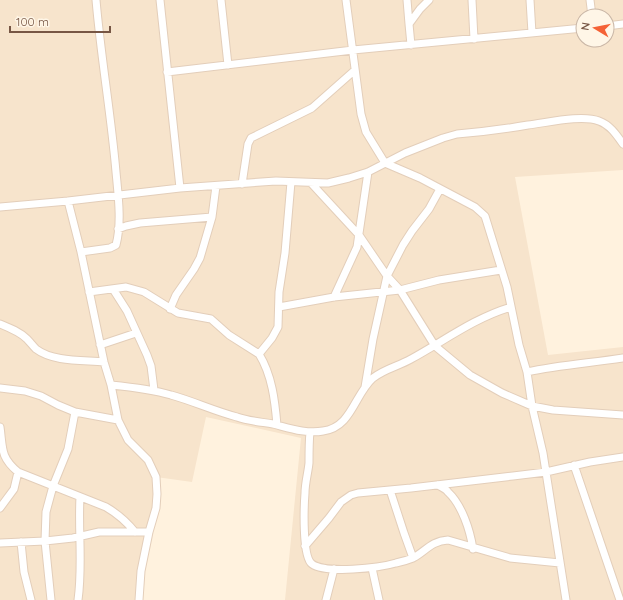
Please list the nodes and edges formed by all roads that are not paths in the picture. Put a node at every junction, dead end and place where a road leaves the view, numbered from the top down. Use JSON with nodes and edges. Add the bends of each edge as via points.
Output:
{"nodes":[{"id":1,"x":96,"y":0,"type":"edge"},
{"id":2,"x":160,"y":0,"type":"edge"},
{"id":3,"x":221,"y":0,"type":"edge"},
{"id":4,"x":346,"y":0,"type":"edge"},
{"id":5,"x":407,"y":0,"type":"edge"},
{"id":6,"x":429,"y":0,"type":"edge"},
{"id":7,"x":472,"y":0,"type":"edge"},
{"id":8,"x":530,"y":0,"type":"edge"},
{"id":9,"x":409,"y":24,"type":"junction"},
{"id":10,"x":575,"y":29,"type":"edge"},
{"id":11,"x":532,"y":33,"type":"junction"},
{"id":12,"x":474,"y":39,"type":"junction"},
{"id":13,"x":411,"y":45,"type":"junction"},
{"id":14,"x":353,"y":50,"type":"junction"},
{"id":15,"x":228,"y":65,"type":"junction"},
{"id":16,"x":356,"y":70,"type":"junction"},
{"id":17,"x":167,"y":72,"type":"junction"},
{"id":18,"x":623,"y":144,"type":"edge"},
{"id":19,"x":385,"y":163,"type":"junction"},
{"id":20,"x":368,"y":172,"type":"junction"},
{"id":21,"x":291,"y":182,"type":"junction"},
{"id":22,"x":311,"y":183,"type":"junction"},
{"id":23,"x":242,"y":184,"type":"junction"},
{"id":24,"x":216,"y":186,"type":"junction"},
{"id":25,"x":180,"y":188,"type":"junction"},
{"id":26,"x":440,"y":189,"type":"junction"},
{"id":27,"x":118,"y":196,"type":"junction"},
{"id":28,"x":68,"y":201,"type":"junction"},
{"id":29,"x":0,"y":207,"type":"edge"},
{"id":30,"x":212,"y":217,"type":"junction"},
{"id":31,"x":118,"y":229,"type":"junction"},
{"id":32,"x":359,"y":235,"type":"junction"},
{"id":33,"x":81,"y":252,"type":"junction"},
{"id":34,"x":501,"y":270,"type":"junction"},
{"id":35,"x":387,"y":276,"type":"junction"},
{"id":36,"x":113,"y":289,"type":"junction"},
{"id":37,"x":400,"y":290,"type":"junction"},
{"id":38,"x":383,"y":291,"type":"junction"},
{"id":39,"x":89,"y":292,"type":"junction"},
{"id":40,"x":334,"y":297,"type":"junction"},
{"id":41,"x":279,"y":307,"type":"junction"},
{"id":42,"x":511,"y":307,"type":"junction"},
{"id":43,"x":170,"y":309,"type":"junction"},
{"id":44,"x":0,"y":324,"type":"edge"},
{"id":45,"x":136,"y":333,"type":"junction"},
{"id":46,"x":100,"y":345,"type":"junction"},
{"id":47,"x":435,"y":346,"type":"junction"},
{"id":48,"x":259,"y":354,"type":"junction"},
{"id":49,"x":623,"y":358,"type":"edge"},
{"id":50,"x":104,"y":362,"type":"junction"},
{"id":51,"x":527,"y":372,"type":"junction"},
{"id":52,"x":111,"y":385,"type":"junction"},
{"id":53,"x":0,"y":388,"type":"edge"},
{"id":54,"x":365,"y":388,"type":"junction"},
{"id":55,"x":154,"y":390,"type":"junction"},
{"id":56,"x":532,"y":406,"type":"junction"},
{"id":57,"x":75,"y":412,"type":"junction"},
{"id":58,"x":623,"y":415,"type":"edge"},
{"id":59,"x":118,"y":420,"type":"junction"},
{"id":60,"x":278,"y":425,"type":"junction"},
{"id":61,"x":0,"y":427,"type":"edge"},
{"id":62,"x":310,"y":432,"type":"junction"},
{"id":63,"x":2,"y":457,"type":"edge"},
{"id":64,"x":623,"y":457,"type":"edge"},
{"id":65,"x":574,"y":466,"type":"junction"},
{"id":66,"x":18,"y":472,"type":"junction"},
{"id":67,"x":546,"y":472,"type":"junction"},
{"id":68,"x":438,"y":484,"type":"junction"},
{"id":69,"x":53,"y":486,"type":"junction"},
{"id":70,"x":390,"y":490,"type":"junction"},
{"id":71,"x":80,"y":497,"type":"junction"},
{"id":72,"x":0,"y":508,"type":"edge"},
{"id":73,"x":136,"y":532,"type":"junction"},
{"id":74,"x":149,"y":532,"type":"junction"},
{"id":75,"x":81,"y":536,"type":"junction"},
{"id":76,"x":45,"y":541,"type":"junction"},
{"id":77,"x":21,"y":542,"type":"junction"},
{"id":78,"x":0,"y":543,"type":"edge"},
{"id":79,"x":306,"y":546,"type":"junction"},
{"id":80,"x":473,"y":549,"type":"junction"},
{"id":81,"x":413,"y":558,"type":"junction"},
{"id":82,"x":560,"y":563,"type":"junction"},
{"id":83,"x":372,"y":568,"type":"junction"},
{"id":84,"x":334,"y":569,"type":"junction"},
{"id":85,"x":31,"y":600,"type":"edge"},
{"id":86,"x":51,"y":600,"type":"edge"},
{"id":87,"x":78,"y":600,"type":"edge"},
{"id":88,"x":139,"y":600,"type":"edge"},
{"id":89,"x":326,"y":600,"type":"edge"},
{"id":90,"x":380,"y":600,"type":"edge"},
{"id":91,"x":566,"y":600,"type":"edge"},
{"id":92,"x":620,"y":600,"type":"edge"}],
"edges":[{"from":1,"to":27,"type":"street"},
{"from":2,"to":17,"type":"street"},
{"from":3,"to":15,"type":"street"},
{"from":4,"to":14,"type":"street"},
{"from":5,"to":9,"type":"street"},
{"from":6,"to":9,"type":"street"},
{"from":7,"to":12,"type":"street"},
{"from":8,"to":11,"type":"street"},
{"from":9,"to":13,"type":"street"},
{"from":10,"to":11,"type":"street"},
{"from":11,"to":12,"type":"street"},
{"from":12,"to":13,"type":"street"},
{"from":13,"to":14,"type":"street"},
{"from":14,"to":15,"type":"street"},
{"from":14,"to":16,"type":"street"},
{"from":15,"to":17,"type":"street"},
{"from":16,"to":19,"type":"street","via":[[357,94],[366,132]]},
{"from":16,"to":23,"type":"street","via":[[312,108],[251,138]]},
{"from":17,"to":25,"type":"street"},
{"from":18,"to":19,"type":"street","via":[[606,124],[588,118],[450,136],[405,152]]},
{"from":19,"to":20,"type":"street"},
{"from":19,"to":26,"type":"street"},
{"from":20,"to":22,"type":"street","via":[[349,178]]},
{"from":20,"to":32,"type":"street"},
{"from":21,"to":22,"type":"street"},
{"from":21,"to":23,"type":"street"},
{"from":21,"to":41,"type":"street"},
{"from":22,"to":32,"type":"street"},
{"from":23,"to":24,"type":"street"},
{"from":24,"to":25,"type":"street"},
{"from":24,"to":30,"type":"street"},
{"from":25,"to":27,"type":"street"},
{"from":26,"to":34,"type":"street","via":[[475,207],[485,216]]},
{"from":26,"to":35,"type":"street","via":[[403,245]]},
{"from":27,"to":28,"type":"street"},
{"from":27,"to":31,"type":"street"},
{"from":28,"to":29,"type":"street"},
{"from":28,"to":33,"type":"street"},
{"from":30,"to":31,"type":"street","via":[[140,224]]},
{"from":30,"to":43,"type":"street","via":[[200,258]]},
{"from":31,"to":33,"type":"street","via":[[116,244],[110,248]]},
{"from":32,"to":35,"type":"street"},
{"from":32,"to":40,"type":"street","via":[[357,247]]},
{"from":33,"to":39,"type":"street"},
{"from":34,"to":37,"type":"street","via":[[439,280]]},
{"from":34,"to":42,"type":"street"},
{"from":35,"to":37,"type":"street"},
{"from":35,"to":38,"type":"street"},
{"from":36,"to":39,"type":"street"},
{"from":36,"to":43,"type":"street","via":[[126,287],[144,292]]},
{"from":36,"to":45,"type":"street","via":[[127,311]]},
{"from":37,"to":38,"type":"street"},
{"from":37,"to":47,"type":"street"},
{"from":38,"to":40,"type":"street"},
{"from":38,"to":54,"type":"street"},
{"from":39,"to":46,"type":"street"},
{"from":40,"to":41,"type":"street"},
{"from":41,"to":48,"type":"street","via":[[278,327]]},
{"from":42,"to":47,"type":"street","via":[[469,324]]},
{"from":42,"to":51,"type":"street"},
{"from":43,"to":48,"type":"street","via":[[186,316],[212,319],[229,335]]},
{"from":44,"to":50,"type":"street","via":[[17,332],[36,349],[46,354],[63,359]]},
{"from":45,"to":46,"type":"street"},
{"from":45,"to":55,"type":"street","via":[[151,366]]},
{"from":46,"to":50,"type":"street"},
{"from":47,"to":54,"type":"street","via":[[374,378]]},
{"from":47,"to":56,"type":"street","via":[[470,375]]},
{"from":48,"to":60,"type":"street","via":[[267,370],[274,395]]},
{"from":49,"to":51,"type":"street"},
{"from":50,"to":52,"type":"street"},
{"from":51,"to":56,"type":"street"},
{"from":52,"to":55,"type":"street"},
{"from":52,"to":59,"type":"street"},
{"from":53,"to":57,"type":"street","via":[[41,396]]},
{"from":54,"to":62,"type":"street","via":[[344,421],[335,428]]},
{"from":55,"to":60,"type":"street","via":[[238,418]]},
{"from":56,"to":58,"type":"street"},
{"from":56,"to":67,"type":"street"},
{"from":57,"to":59,"type":"street"},
{"from":57,"to":69,"type":"street","via":[[68,449]]},
{"from":59,"to":74,"type":"street","via":[[128,440],[148,460],[156,477],[156,508]]},
{"from":60,"to":62,"type":"street"},
{"from":61,"to":63,"type":"street"},
{"from":62,"to":79,"type":"street","via":[[305,492]]},
{"from":63,"to":66,"type":"street"},
{"from":64,"to":65,"type":"street"},
{"from":65,"to":67,"type":"street"},
{"from":65,"to":92,"type":"street"},
{"from":66,"to":69,"type":"street"},
{"from":66,"to":72,"type":"street","via":[[14,489]]},
{"from":67,"to":68,"type":"street"},
{"from":67,"to":82,"type":"street"},
{"from":68,"to":70,"type":"street"},
{"from":68,"to":80,"type":"street","via":[[455,501],[470,532]]},
{"from":69,"to":71,"type":"street"},
{"from":69,"to":76,"type":"street","via":[[46,512]]},
{"from":70,"to":79,"type":"street","via":[[350,495],[341,502]]},
{"from":70,"to":81,"type":"street"},
{"from":71,"to":73,"type":"street","via":[[116,512]]},
{"from":71,"to":75,"type":"street"},
{"from":73,"to":74,"type":"street"},
{"from":73,"to":75,"type":"street","via":[[99,532]]},
{"from":74,"to":88,"type":"street","via":[[141,572]]},
{"from":75,"to":76,"type":"street"},
{"from":75,"to":87,"type":"street"},
{"from":76,"to":77,"type":"street"},
{"from":76,"to":86,"type":"street"},
{"from":77,"to":78,"type":"street"},
{"from":77,"to":85,"type":"street","via":[[24,572]]},
{"from":79,"to":84,"type":"street","via":[[311,564]]},
{"from":80,"to":81,"type":"street","via":[[448,540],[428,546]]},
{"from":80,"to":82,"type":"street","via":[[510,558]]},
{"from":81,"to":83,"type":"street"},
{"from":82,"to":91,"type":"street"},
{"from":83,"to":84,"type":"street"},
{"from":83,"to":90,"type":"street"},
{"from":84,"to":89,"type":"street"}]}
